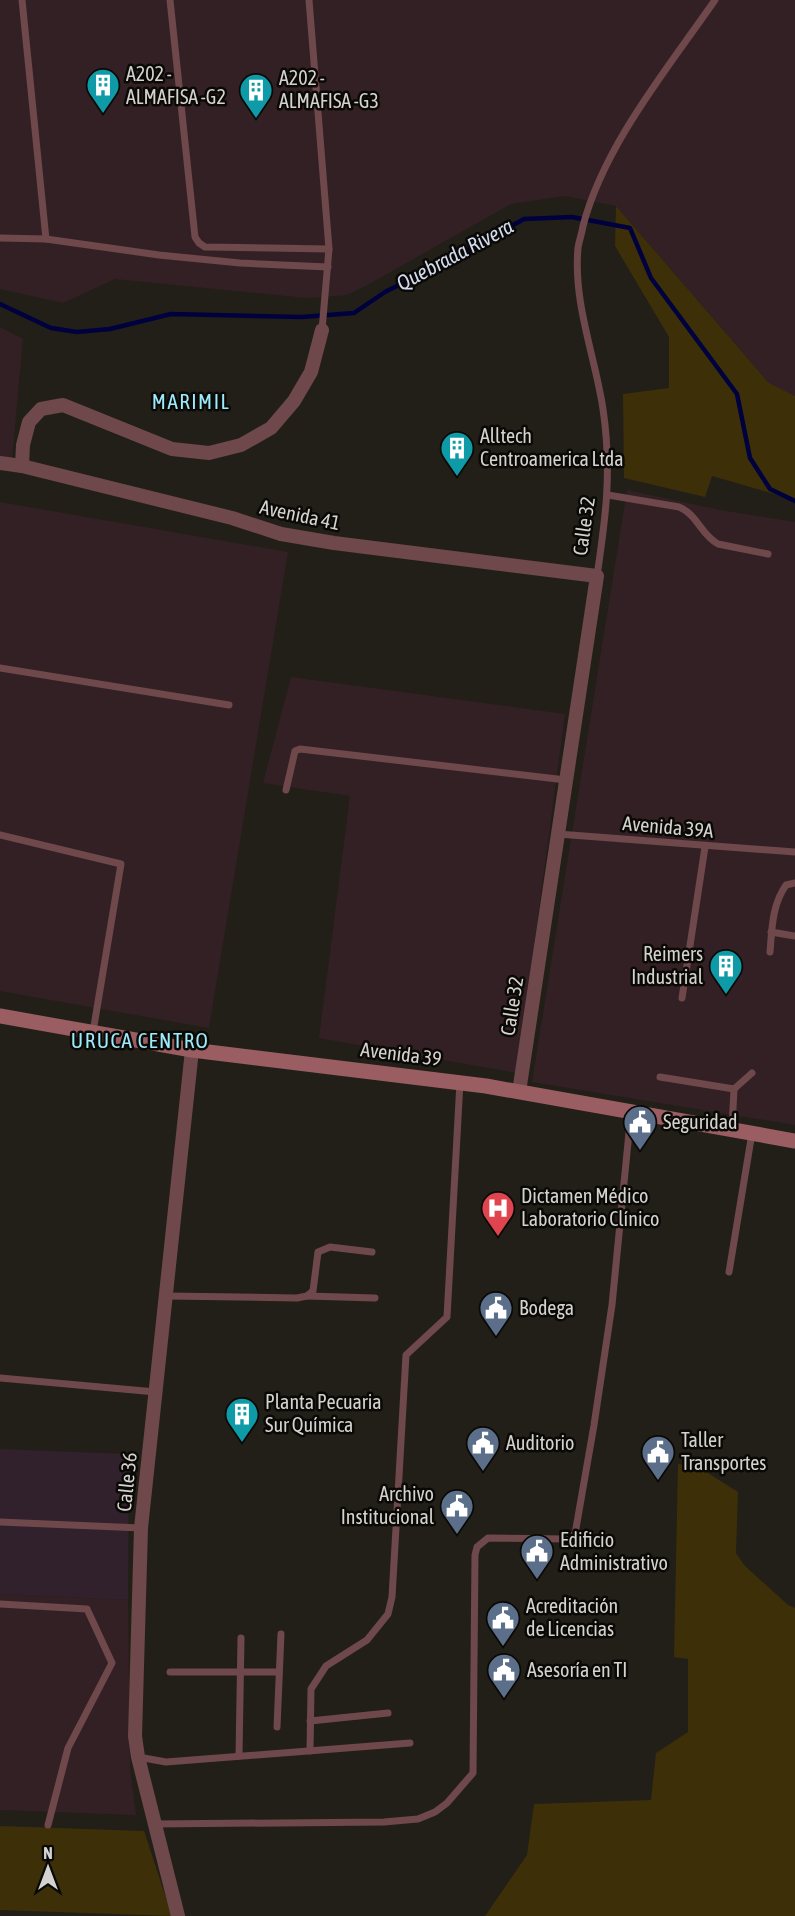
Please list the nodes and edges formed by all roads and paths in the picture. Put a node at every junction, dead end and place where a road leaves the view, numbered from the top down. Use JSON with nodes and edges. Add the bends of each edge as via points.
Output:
{"nodes":[{"id":1,"x":22,"y":0,"type":"edge"},
{"id":2,"x":170,"y":0,"type":"edge"},
{"id":3,"x":309,"y":0,"type":"edge"},
{"id":4,"x":715,"y":0,"type":"edge"},
{"id":5,"x":0,"y":238,"type":"edge"},
{"id":6,"x":46,"y":239,"type":"junction"},
{"id":7,"x":329,"y":249,"type":"junction"},
{"id":8,"x":328,"y":267,"type":"junction"},
{"id":9,"x":321,"y":330,"type":"joint"},
{"id":10,"x":0,"y":463,"type":"edge"},
{"id":11,"x":22,"y":466,"type":"junction"},
{"id":12,"x":608,"y":495,"type":"junction"},
{"id":13,"x":768,"y":555,"type":"dead end"},
{"id":14,"x":597,"y":576,"type":"junction"},
{"id":15,"x":0,"y":668,"type":"edge"},
{"id":16,"x":229,"y":705,"type":"dead end"},
{"id":17,"x":566,"y":780,"type":"junction"},
{"id":18,"x":286,"y":790,"type":"dead end"},
{"id":19,"x":558,"y":834,"type":"junction"},
{"id":20,"x":0,"y":835,"type":"edge"},
{"id":21,"x":705,"y":847,"type":"junction"},
{"id":22,"x":795,"y":852,"type":"edge"},
{"id":23,"x":795,"y":883,"type":"edge"},
{"id":24,"x":771,"y":932,"type":"junction"},
{"id":25,"x":795,"y":936,"type":"edge"},
{"id":26,"x":770,"y":952,"type":"dead end"},
{"id":27,"x":682,"y":998,"type":"dead end"},
{"id":28,"x":0,"y":1016,"type":"edge"},
{"id":29,"x":93,"y":1033,"type":"junction"},
{"id":30,"x":192,"y":1050,"type":"junction"},
{"id":31,"x":752,"y":1073,"type":"dead end"},
{"id":32,"x":660,"y":1077,"type":"dead end"},
{"id":33,"x":460,"y":1082,"type":"junction"},
{"id":34,"x":734,"y":1089,"type":"junction"},
{"id":35,"x":519,"y":1092,"type":"junction"},
{"id":36,"x":631,"y":1111,"type":"junction"},
{"id":37,"x":732,"y":1128,"type":"junction"},
{"id":38,"x":752,"y":1132,"type":"junction"},
{"id":39,"x":795,"y":1141,"type":"edge"},
{"id":40,"x":372,"y":1252,"type":"dead end"},
{"id":41,"x":729,"y":1272,"type":"dead end"},
{"id":42,"x":166,"y":1296,"type":"junction"},
{"id":43,"x":307,"y":1296,"type":"junction"},
{"id":44,"x":375,"y":1298,"type":"dead end"},
{"id":45,"x":0,"y":1378,"type":"edge"},
{"id":46,"x":156,"y":1392,"type":"junction"},
{"id":47,"x":0,"y":1522,"type":"edge"},
{"id":48,"x":141,"y":1528,"type":"junction"},
{"id":49,"x":0,"y":1604,"type":"edge"},
{"id":50,"x":281,"y":1635,"type":"dead end"},
{"id":51,"x":241,"y":1638,"type":"dead end"},
{"id":52,"x":170,"y":1672,"type":"dead end"},
{"id":53,"x":240,"y":1672,"type":"junction"},
{"id":54,"x":279,"y":1672,"type":"junction"},
{"id":55,"x":388,"y":1713,"type":"dead end"},
{"id":56,"x":310,"y":1721,"type":"junction"},
{"id":57,"x":277,"y":1727,"type":"dead end"},
{"id":58,"x":410,"y":1743,"type":"dead end"},
{"id":59,"x":310,"y":1751,"type":"junction"},
{"id":60,"x":239,"y":1756,"type":"junction"},
{"id":61,"x":138,"y":1757,"type":"junction"},
{"id":62,"x":154,"y":1824,"type":"junction"},
{"id":63,"x":48,"y":1825,"type":"dead end"},
{"id":64,"x":178,"y":1916,"type":"edge"}],
"edges":[{"from":1,"to":6,"type":"lane"},
{"from":2,"to":7,"type":"lane","via":[[195,237],[205,246]]},
{"from":3,"to":7,"type":"lane"},
{"from":4,"to":12,"type":"lane","name":"Calle 32","via":[[603,171],[578,247],[578,292],[603,408],[609,458]]},
{"from":5,"to":6,"type":"lane"},
{"from":6,"to":8,"type":"lane","via":[[159,255]]},
{"from":7,"to":8,"type":"lane"},
{"from":8,"to":9,"type":"lane"},
{"from":9,"to":11,"type":"street","via":[[311,372],[294,401],[271,428],[241,446],[209,453],[172,449],[63,405],[42,409],[29,422]]},
{"from":10,"to":11,"type":"street","name":"Avenida 41"},
{"from":11,"to":14,"type":"street","name":"Avenida 41","via":[[232,518],[280,534]]},
{"from":12,"to":13,"type":"lane","via":[[688,510],[718,544]]},
{"from":12,"to":14,"type":"lane","name":"Calle 32"},
{"from":14,"to":17,"type":"street","name":"Calle 32"},
{"from":15,"to":16,"type":"lane"},
{"from":17,"to":18,"type":"lane","via":[[300,749],[292,757]]},
{"from":17,"to":19,"type":"street","name":"Calle 32"},
{"from":19,"to":21,"type":"lane","name":"Avenida 39A"},
{"from":19,"to":35,"type":"street","name":"Calle 32"},
{"from":20,"to":29,"type":"lane","via":[[121,864]]},
{"from":21,"to":22,"type":"lane","name":"Avenida 39A"},
{"from":21,"to":27,"type":"lane"},
{"from":23,"to":24,"type":"lane","via":[[786,885],[780,894]]},
{"from":24,"to":25,"type":"lane"},
{"from":24,"to":26,"type":"lane"},
{"from":28,"to":29,"type":"main road","name":"Avenida 39"},
{"from":29,"to":30,"type":"main road","name":"Avenida 39"},
{"from":30,"to":33,"type":"main road","name":"Avenida 39"},
{"from":30,"to":42,"type":"street","name":"Calle 36"},
{"from":31,"to":34,"type":"lane"},
{"from":32,"to":34,"type":"lane"},
{"from":33,"to":35,"type":"main road","name":"Avenida 39"},
{"from":33,"to":56,"type":"lane","via":[[447,1317],[406,1354],[394,1571],[388,1614],[367,1640],[326,1666],[311,1689]]},
{"from":34,"to":37,"type":"lane"},
{"from":35,"to":36,"type":"main road","name":"Avenida 39"},
{"from":36,"to":37,"type":"main road","name":"Avenida 39"},
{"from":36,"to":62,"type":"lane","via":[[612,1305],[575,1534],[567,1539],[488,1538],[477,1546],[473,1773],[447,1803],[418,1819]]},
{"from":37,"to":38,"type":"main road","name":"Avenida 39"},
{"from":38,"to":39,"type":"main road","name":"Avenida 39"},
{"from":38,"to":41,"type":"lane"},
{"from":40,"to":43,"type":"lane","via":[[330,1247],[318,1252],[313,1291]]},
{"from":42,"to":43,"type":"lane"},
{"from":42,"to":46,"type":"street","name":"Calle 36"},
{"from":43,"to":44,"type":"lane"},
{"from":45,"to":46,"type":"lane"},
{"from":46,"to":48,"type":"street","name":"Calle 36"},
{"from":47,"to":48,"type":"lane"},
{"from":48,"to":61,"type":"street","name":"Calle 36","via":[[135,1736]]},
{"from":49,"to":63,"type":"lane","via":[[87,1609],[112,1663],[68,1748]]},
{"from":50,"to":54,"type":"lane"},
{"from":51,"to":53,"type":"lane"},
{"from":52,"to":53,"type":"lane"},
{"from":53,"to":54,"type":"lane"},
{"from":53,"to":60,"type":"lane"},
{"from":54,"to":57,"type":"lane"},
{"from":55,"to":56,"type":"lane"},
{"from":56,"to":59,"type":"lane"},
{"from":58,"to":59,"type":"lane"},
{"from":59,"to":60,"type":"lane"},
{"from":60,"to":61,"type":"lane","via":[[166,1762]]},
{"from":61,"to":62,"type":"street","name":"Calle 36"},
{"from":62,"to":64,"type":"street","name":"Calle 36"}]}
